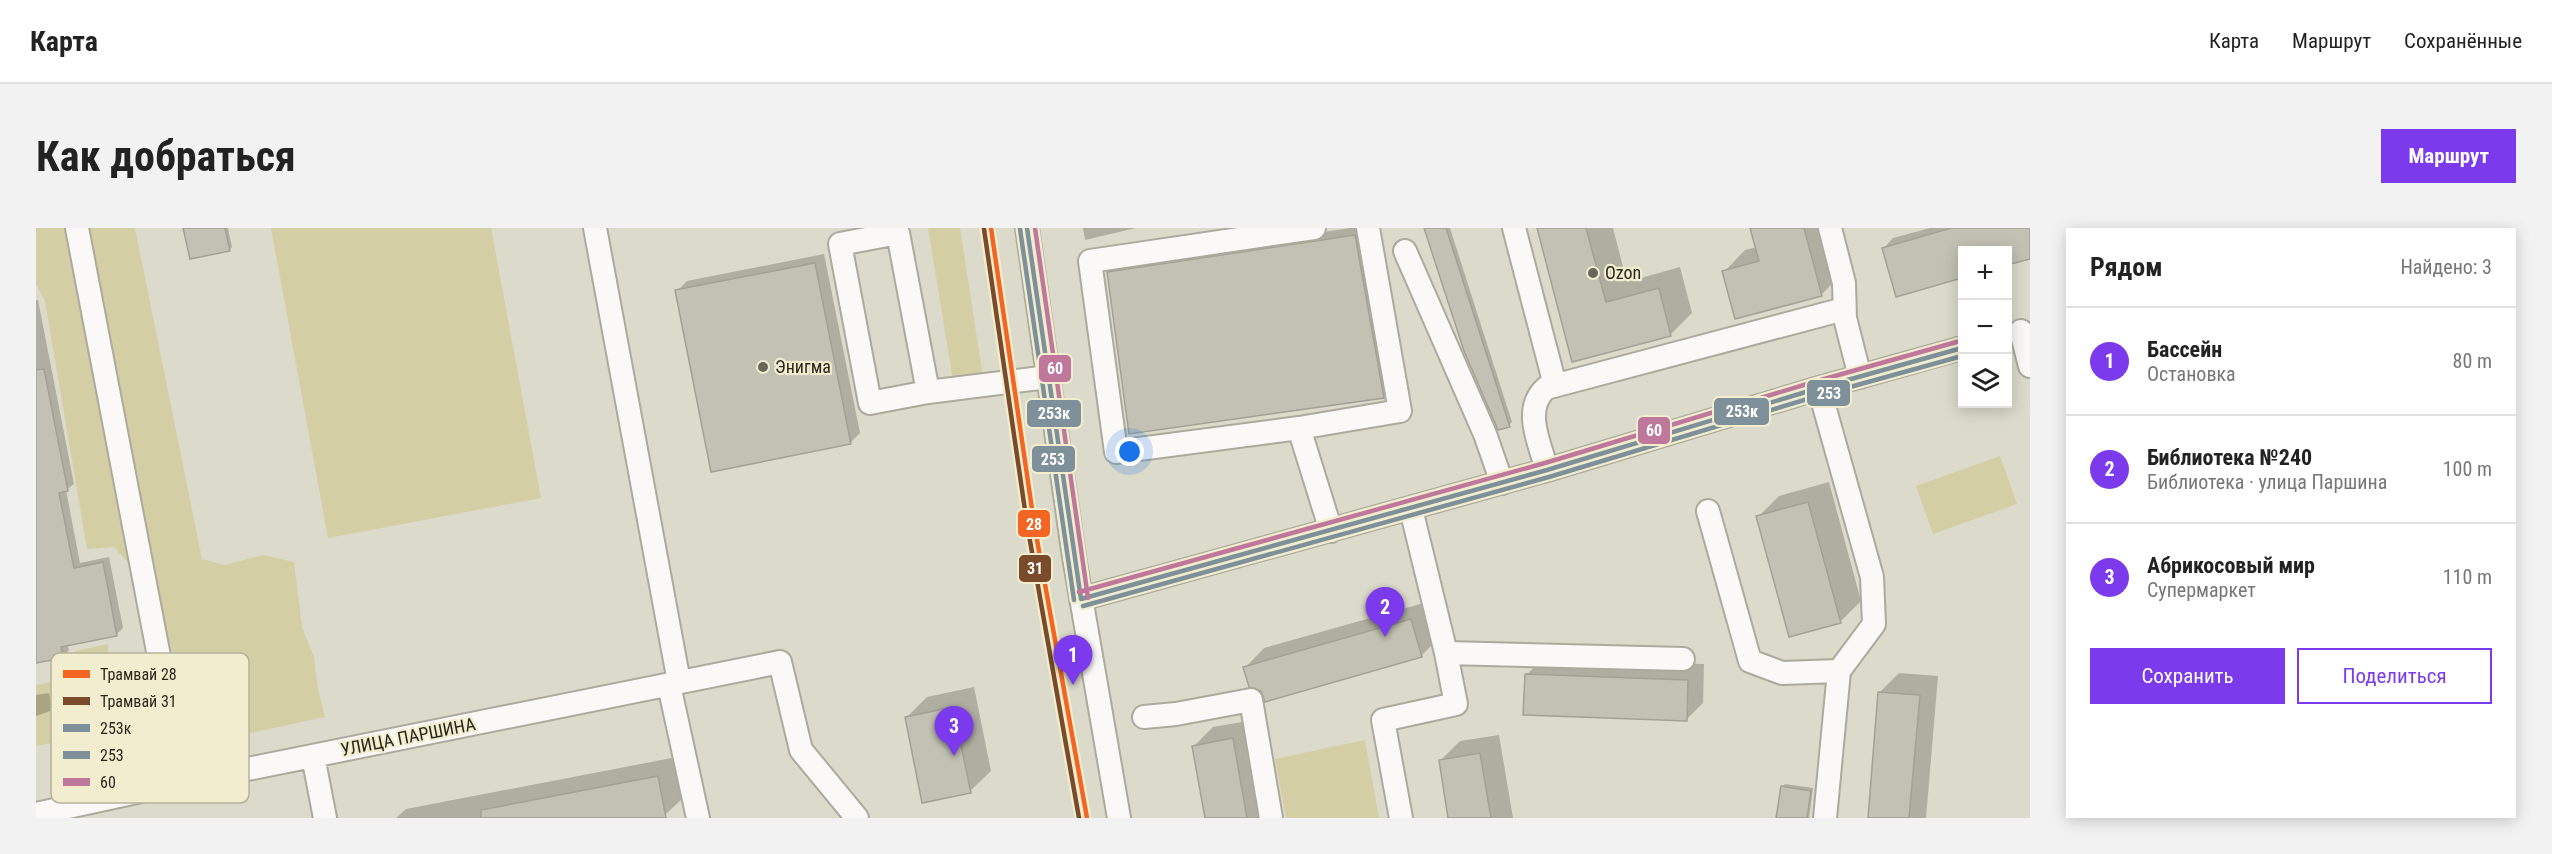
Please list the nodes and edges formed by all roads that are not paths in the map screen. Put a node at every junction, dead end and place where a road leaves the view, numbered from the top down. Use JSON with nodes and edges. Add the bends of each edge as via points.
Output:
{"nodes":[{"id":1,"x":77,"y":228,"type":"edge"},
{"id":2,"x":595,"y":228,"type":"edge"},
{"id":3,"x":1027,"y":228,"type":"edge"},
{"id":4,"x":1314,"y":228,"type":"edge"},
{"id":5,"x":1368,"y":228,"type":"edge"},
{"id":6,"x":1514,"y":228,"type":"edge"},
{"id":7,"x":1830,"y":228,"type":"edge"},
{"id":8,"x":1405,"y":251,"type":"dead end"},
{"id":9,"x":1844,"y":309,"type":"junction"},
{"id":10,"x":2020,"y":332,"type":"edge"},
{"id":11,"x":1958,"y":349,"type":"edge"},
{"id":12,"x":2030,"y":366,"type":"edge"},
{"id":13,"x":1860,"y":376,"type":"junction"},
{"id":14,"x":1048,"y":377,"type":"junction"},
{"id":15,"x":1555,"y":386,"type":"junction"},
{"id":16,"x":1819,"y":388,"type":"junction"},
{"id":17,"x":928,"y":392,"type":"junction"},
{"id":18,"x":1299,"y":428,"type":"junction"},
{"id":19,"x":1547,"y":470,"type":"junction"},
{"id":20,"x":1502,"y":483,"type":"junction"},
{"id":21,"x":1411,"y":509,"type":"junction"},
{"id":22,"x":1708,"y":511,"type":"dead end"},
{"id":23,"x":1331,"y":531,"type":"junction"},
{"id":24,"x":1081,"y":599,"type":"junction"},
{"id":25,"x":158,"y":653,"type":"edge"},
{"id":26,"x":1446,"y":653,"type":"junction"},
{"id":27,"x":1683,"y":659,"type":"dead end"},
{"id":28,"x":1839,"y":671,"type":"junction"},
{"id":29,"x":674,"y":683,"type":"junction"},
{"id":30,"x":1144,"y":717,"type":"dead end"},
{"id":31,"x":313,"y":756,"type":"junction"},
{"id":32,"x":249,"y":769,"type":"edge"},
{"id":33,"x":87,"y":803,"type":"edge"},
{"id":34,"x":36,"y":814,"type":"edge"},
{"id":35,"x":325,"y":818,"type":"edge"},
{"id":36,"x":698,"y":818,"type":"edge"},
{"id":37,"x":856,"y":818,"type":"edge"},
{"id":38,"x":1119,"y":818,"type":"edge"},
{"id":39,"x":1270,"y":818,"type":"edge"},
{"id":40,"x":1401,"y":818,"type":"edge"},
{"id":41,"x":1826,"y":818,"type":"edge"}],
"edges":[{"from":1,"to":25,"type":"street"},
{"from":2,"to":29,"type":"street"},
{"from":3,"to":14,"type":"street"},
{"from":4,"to":18,"type":"street","via":[[1090,261],[1116,452]]},
{"from":5,"to":18,"type":"street","via":[[1400,411]]},
{"from":6,"to":15,"type":"street"},
{"from":7,"to":9,"type":"street","via":[[1844,284]]},
{"from":8,"to":20,"type":"street","via":[[1485,434]]},
{"from":9,"to":13,"type":"street"},
{"from":9,"to":15,"type":"street","via":[[1761,322],[1650,351]]},
{"from":10,"to":12,"type":"street"},
{"from":11,"to":13,"type":"street"},
{"from":13,"to":16,"type":"street"},
{"from":14,"to":17,"type":"street"},
{"from":14,"to":24,"type":"street"},
{"from":15,"to":19,"type":"street","via":[[1539,394],[1533,409]]},
{"from":16,"to":19,"type":"street"},
{"from":16,"to":28,"type":"street","via":[[1872,577],[1874,624]]},
{"from":17,"to":17,"type":"street","via":[[898,233],[840,244],[870,403]]},
{"from":18,"to":23,"type":"street"},
{"from":19,"to":20,"type":"street"},
{"from":20,"to":21,"type":"street"},
{"from":21,"to":23,"type":"street"},
{"from":21,"to":26,"type":"street"},
{"from":22,"to":28,"type":"street","via":[[1750,661],[1782,673]]},
{"from":23,"to":24,"type":"street"},
{"from":24,"to":38,"type":"street"},
{"from":26,"to":27,"type":"street"},
{"from":26,"to":40,"type":"street","via":[[1456,704],[1383,720]]},
{"from":28,"to":41,"type":"street"},
{"from":29,"to":31,"type":"street","name":"УЛИЦА ПАРШИНА"},
{"from":29,"to":36,"type":"street"},
{"from":29,"to":37,"type":"street","name":"УЛИЦА ПАРШИНА","via":[[780,662],[801,750]]},
{"from":30,"to":39,"type":"street","via":[[1251,700]]},
{"from":31,"to":32,"type":"street","name":"УЛИЦА ПАРШИНА"},
{"from":31,"to":35,"type":"street"},
{"from":33,"to":34,"type":"street","name":"УЛИЦА ПАРШИНА"}]}
